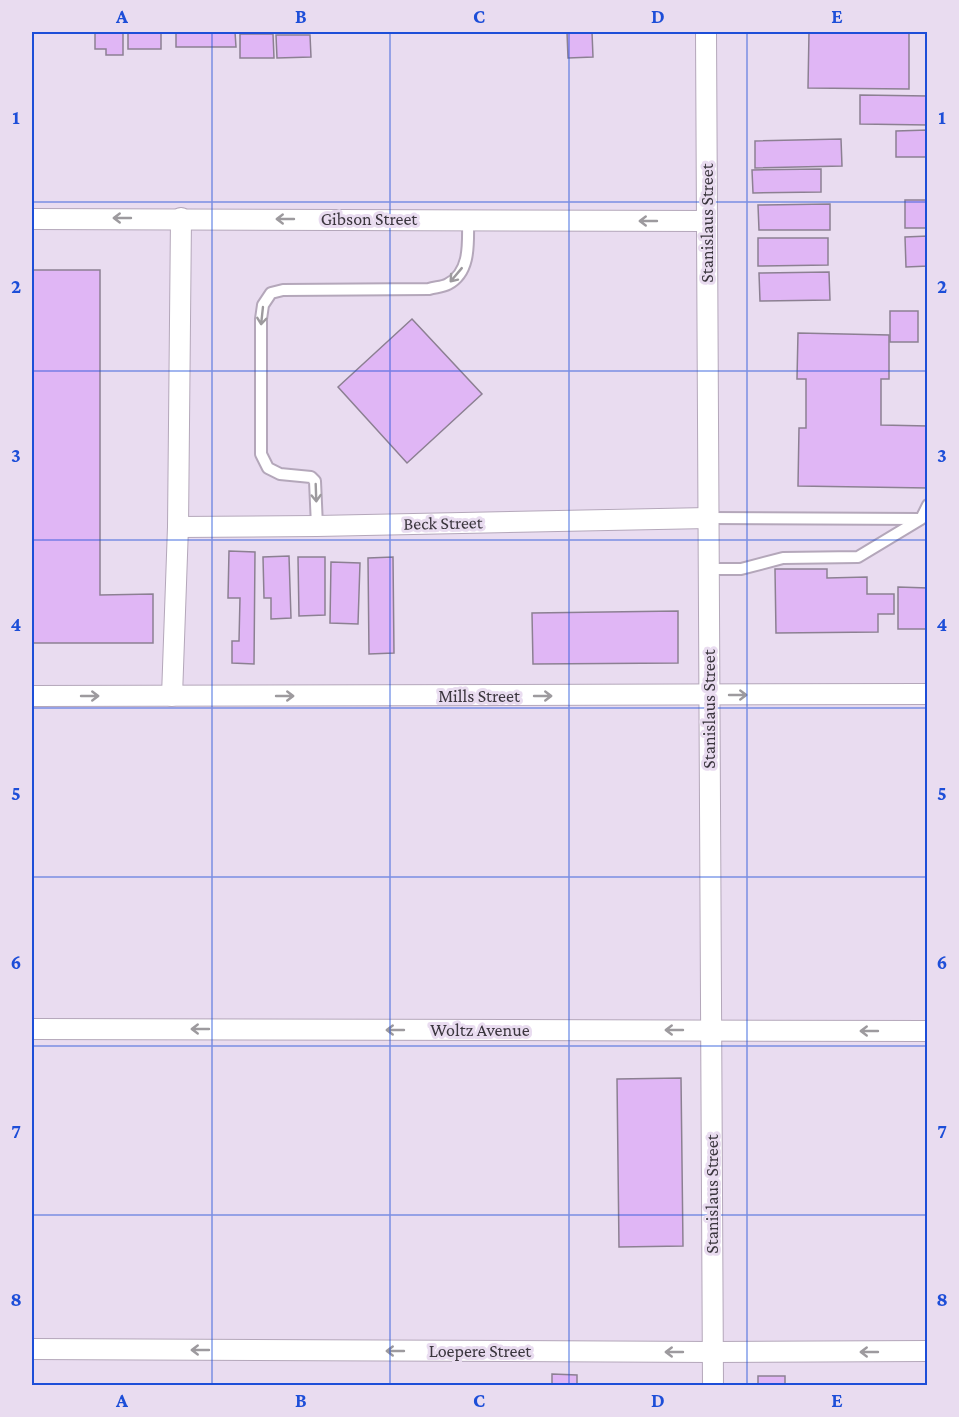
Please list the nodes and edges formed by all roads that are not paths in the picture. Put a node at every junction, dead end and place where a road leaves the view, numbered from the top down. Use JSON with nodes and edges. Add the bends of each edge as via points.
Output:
{"nodes":[{"id":1,"x":706,"y":32,"type":"edge"},
{"id":2,"x":181,"y":218,"type":"junction"},
{"id":3,"x":32,"y":219,"type":"edge"},
{"id":4,"x":468,"y":220,"type":"junction"},
{"id":5,"x":707,"y":221,"type":"junction"},
{"id":6,"x":927,"y":505,"type":"edge"},
{"id":7,"x":708,"y":518,"type":"junction"},
{"id":8,"x":921,"y":519,"type":"junction"},
{"id":9,"x":177,"y":526,"type":"junction"},
{"id":10,"x":317,"y":526,"type":"junction"},
{"id":11,"x":709,"y":569,"type":"junction"},
{"id":12,"x":927,"y":694,"type":"edge"},
{"id":13,"x":709,"y":695,"type":"junction"},
{"id":14,"x":32,"y":696,"type":"edge"},
{"id":15,"x":172,"y":696,"type":"junction"},
{"id":16,"x":32,"y":1029,"type":"edge"},
{"id":17,"x":711,"y":1030,"type":"junction"},
{"id":18,"x":927,"y":1031,"type":"edge"},
{"id":19,"x":32,"y":1349,"type":"edge"},
{"id":20,"x":927,"y":1351,"type":"edge"},
{"id":21,"x":713,"y":1352,"type":"junction"},
{"id":22,"x":713,"y":1386,"type":"edge"}],
"edges":[{"from":1,"to":5,"type":"street","name":"Stanislaus Street"},
{"from":2,"to":3,"type":"street","name":"Gibson Street","one_way":true},
{"from":4,"to":2,"type":"street","name":"Gibson Street","one_way":true},
{"from":2,"to":9,"type":"street"},
{"from":5,"to":4,"type":"street","name":"Gibson Street","one_way":true},
{"from":4,"to":10,"type":"lane","one_way":true,"via":[[468,253],[461,272],[447,285],[429,289],[283,290],[272,293],[263,304],[261,454],[268,468],[315,481]]},
{"from":5,"to":7,"type":"street","name":"Stanislaus Street"},
{"from":6,"to":8,"type":"lane"},
{"from":7,"to":8,"type":"lane"},
{"from":7,"to":10,"type":"street","name":"Beck Street"},
{"from":7,"to":11,"type":"street","name":"Stanislaus Street"},
{"from":8,"to":11,"type":"lane","via":[[858,557],[783,558],[741,569]]},
{"from":9,"to":10,"type":"street","name":"Beck Street"},
{"from":9,"to":15,"type":"street"},
{"from":11,"to":13,"type":"street","name":"Stanislaus Street"},
{"from":13,"to":12,"type":"street","name":"Mills Street","one_way":true},
{"from":15,"to":13,"type":"street","name":"Mills Street","one_way":true},
{"from":13,"to":17,"type":"street","name":"Stanislaus Street"},
{"from":14,"to":15,"type":"street","name":"Mills Street","one_way":true},
{"from":17,"to":16,"type":"street","name":"Woltz Avenue","one_way":true},
{"from":18,"to":17,"type":"street","name":"Woltz Avenue","one_way":true},
{"from":17,"to":21,"type":"street","name":"Stanislaus Street"},
{"from":21,"to":19,"type":"street","name":"Loepere Street","one_way":true},
{"from":20,"to":21,"type":"street","name":"Loepere Street","one_way":true},
{"from":21,"to":22,"type":"street","name":"Stanislaus Street"}]}
